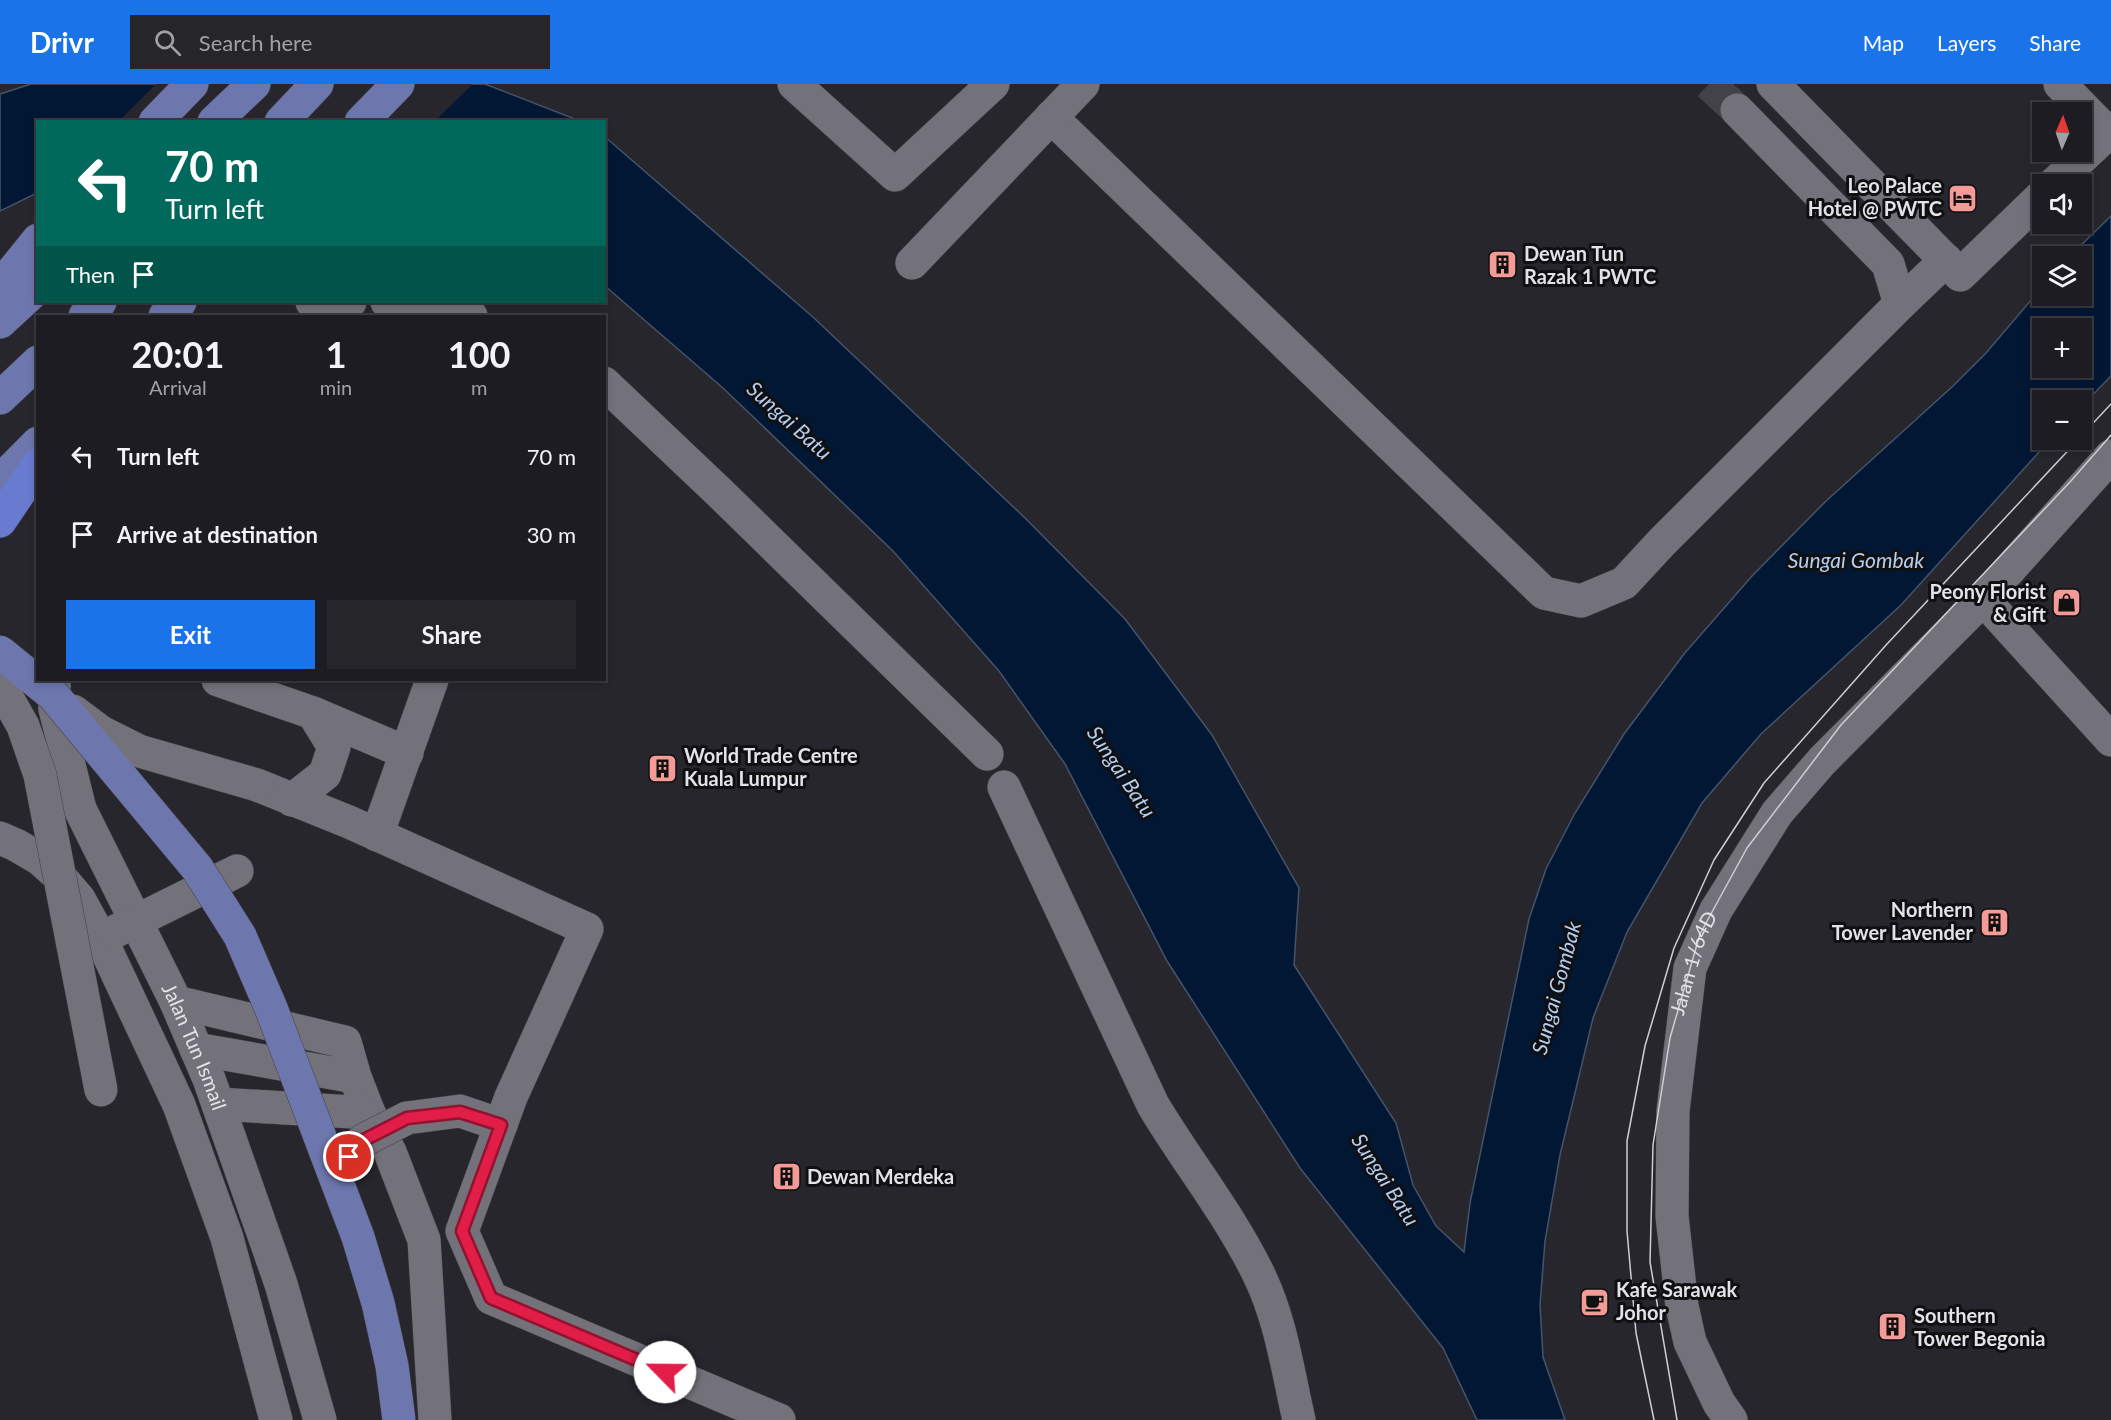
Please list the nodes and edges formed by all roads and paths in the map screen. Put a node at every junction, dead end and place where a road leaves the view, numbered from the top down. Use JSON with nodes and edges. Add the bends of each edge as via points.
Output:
{"nodes":[{"id":1,"x":192,"y":84,"type":"edge"},
{"id":2,"x":254,"y":84,"type":"edge"},
{"id":3,"x":317,"y":84,"type":"edge"},
{"id":4,"x":398,"y":84,"type":"edge"},
{"id":5,"x":794,"y":84,"type":"edge"},
{"id":6,"x":993,"y":84,"type":"edge"},
{"id":7,"x":1083,"y":84,"type":"edge"},
{"id":8,"x":1773,"y":84,"type":"edge"},
{"id":9,"x":2060,"y":84,"type":"edge"},
{"id":10,"x":1737,"y":110,"type":"tunnel mouth"},
{"id":11,"x":1051,"y":117,"type":"junction"},
{"id":12,"x":157,"y":120,"type":"edge"},
{"id":13,"x":216,"y":120,"type":"edge"},
{"id":14,"x":283,"y":120,"type":"edge"},
{"id":15,"x":363,"y":120,"type":"edge"},
{"id":16,"x":2109,"y":131,"type":"edge"},
{"id":17,"x":2064,"y":174,"type":"edge"},
{"id":18,"x":2032,"y":204,"type":"edge"},
{"id":19,"x":36,"y":241,"type":"edge"},
{"id":20,"x":912,"y":263,"type":"dead end"},
{"id":21,"x":1953,"y":267,"type":"junction"},
{"id":22,"x":0,"y":287,"type":"edge"},
{"id":23,"x":36,"y":289,"type":"edge"},
{"id":24,"x":99,"y":303,"type":"edge"},
{"id":25,"x":179,"y":303,"type":"edge"},
{"id":26,"x":188,"y":303,"type":"edge"},
{"id":27,"x":314,"y":303,"type":"edge"},
{"id":28,"x":348,"y":303,"type":"edge"},
{"id":29,"x":393,"y":303,"type":"edge"},
{"id":30,"x":1900,"y":304,"type":"junction"},
{"id":31,"x":86,"y":315,"type":"edge"},
{"id":32,"x":166,"y":315,"type":"edge"},
{"id":33,"x":179,"y":315,"type":"edge"},
{"id":34,"x":465,"y":315,"type":"edge"},
{"id":35,"x":0,"y":322,"type":"edge"},
{"id":36,"x":36,"y":364,"type":"edge"},
{"id":37,"x":606,"y":385,"type":"edge"},
{"id":38,"x":0,"y":398,"type":"edge"},
{"id":39,"x":36,"y":445,"type":"edge"},
{"id":40,"x":36,"y":456,"type":"edge"},
{"id":41,"x":2111,"y":456,"type":"edge"},
{"id":42,"x":36,"y":468,"type":"edge"},
{"id":43,"x":0,"y":481,"type":"edge"},
{"id":44,"x":0,"y":501,"type":"edge"},
{"id":45,"x":0,"y":521,"type":"edge"},
{"id":46,"x":1983,"y":598,"type":"junction"},
{"id":47,"x":0,"y":652,"type":"edge"},
{"id":48,"x":36,"y":676,"type":"edge"},
{"id":49,"x":226,"y":681,"type":"edge"},
{"id":50,"x":432,"y":681,"type":"edge"},
{"id":51,"x":0,"y":685,"type":"edge"},
{"id":52,"x":53,"y":687,"type":"edge"},
{"id":53,"x":279,"y":689,"type":"edge"},
{"id":54,"x":313,"y":713,"type":"junction"},
{"id":55,"x":2105,"y":721,"type":"edge"},
{"id":56,"x":407,"y":753,"type":"junction"},
{"id":57,"x":987,"y":754,"type":"dead end"},
{"id":58,"x":1004,"y":787,"type":"dead end"},
{"id":59,"x":292,"y":800,"type":"junction"},
{"id":60,"x":377,"y":835,"type":"junction"},
{"id":61,"x":0,"y":838,"type":"edge"},
{"id":62,"x":237,"y":871,"type":"dead end"},
{"id":63,"x":136,"y":921,"type":"junction"},
{"id":64,"x":101,"y":939,"type":"junction"},
{"id":65,"x":176,"y":1002,"type":"junction"},
{"id":66,"x":196,"y":1049,"type":"junction"},
{"id":67,"x":355,"y":1077,"type":"junction"},
{"id":68,"x":101,"y":1090,"type":"dead end"},
{"id":69,"x":218,"y":1104,"type":"junction"},
{"id":70,"x":369,"y":1113,"type":"junction"},
{"id":71,"x":501,"y":1125,"type":"junction"},
{"id":72,"x":335,"y":1174,"type":"junction"},
{"id":73,"x":276,"y":1420,"type":"edge"},
{"id":74,"x":320,"y":1420,"type":"edge"},
{"id":75,"x":399,"y":1420,"type":"edge"},
{"id":76,"x":435,"y":1420,"type":"edge"},
{"id":77,"x":779,"y":1420,"type":"edge"},
{"id":78,"x":1299,"y":1420,"type":"edge"},
{"id":79,"x":1731,"y":1420,"type":"edge"}],
"edges":[{"from":1,"to":12,"type":"main road"},
{"from":2,"to":13,"type":"main road"},
{"from":3,"to":14,"type":"main road"},
{"from":4,"to":15,"type":"main road"},
{"from":5,"to":6,"type":"street","via":[[895,175]]},
{"from":7,"to":11,"type":"street"},
{"from":8,"to":21,"type":"street"},
{"from":9,"to":16,"type":"street"},
{"from":10,"to":30,"type":"street","via":[[1888,264]]},
{"from":11,"to":20,"type":"street"},
{"from":11,"to":30,"type":"street","via":[[1544,593],[1581,601],[1624,583]]},
{"from":16,"to":17,"type":"street"},
{"from":18,"to":21,"type":"street"},
{"from":19,"to":22,"type":"main road"},
{"from":21,"to":30,"type":"street"},
{"from":23,"to":35,"type":"main road"},
{"from":24,"to":31,"type":"main road"},
{"from":25,"to":32,"type":"main road"},
{"from":26,"to":33,"type":"street"},
{"from":27,"to":28,"type":"street","via":[[330,314]]},
{"from":29,"to":34,"type":"street"},
{"from":36,"to":38,"type":"main road"},
{"from":37,"to":57,"type":"street"},
{"from":39,"to":43,"type":"main road"},
{"from":40,"to":44,"type":"highway"},
{"from":41,"to":46,"type":"street","name":"Jalan 1/64D"},
{"from":42,"to":45,"type":"highway"},
{"from":46,"to":55,"type":"street"},
{"from":46,"to":79,"type":"street","name":"Jalan 1/64D","via":[[1822,761],[1777,813],[1716,910],[1690,968],[1673,1111],[1672,1216],[1690,1342]]},
{"from":47,"to":48,"type":"main road","bridge":true},
{"from":49,"to":53,"type":"street"},
{"from":50,"to":56,"type":"street"},
{"from":51,"to":68,"type":"street","bridge":true,"via":[[23,726],[40,775]]},
{"from":52,"to":59,"type":"street","bridge":true,"via":[[101,732],[140,751],[247,777]]},
{"from":52,"to":63,"type":"street","name":"Jalan Tun Ismail","via":[[55,710],[80,809]]},
{"from":52,"to":72,"type":"main road","bridge":true,"via":[[197,868],[240,936]]},
{"from":53,"to":54,"type":"street"},
{"from":54,"to":56,"type":"street"},
{"from":54,"to":59,"type":"street","via":[[334,747],[325,774]]},
{"from":56,"to":60,"type":"street"},
{"from":58,"to":78,"type":"street","via":[[1135,1071],[1260,1277]]},
{"from":59,"to":60,"type":"street"},
{"from":60,"to":71,"type":"street","via":[[587,929]]},
{"from":61,"to":64,"type":"street","name":"Jalan Tun Ismail","via":[[40,859],[61,878],[79,899]]},
{"from":62,"to":63,"type":"street"},
{"from":63,"to":64,"type":"street"},
{"from":63,"to":65,"type":"street","name":"Jalan Tun Ismail"},
{"from":64,"to":73,"type":"street","name":"Jalan Tun Ismail","via":[[183,1116],[227,1238]]},
{"from":65,"to":66,"type":"street","name":"Jalan Tun Ismail"},
{"from":65,"to":67,"type":"street","via":[[345,1042]]},
{"from":66,"to":67,"type":"street"},
{"from":66,"to":69,"type":"street","name":"Jalan Tun Ismail"},
{"from":67,"to":70,"type":"street"},
{"from":69,"to":70,"type":"street"},
{"from":69,"to":74,"type":"street","name":"Jalan Tun Ismail","via":[[281,1284]]},
{"from":70,"to":76,"type":"street","via":[[390,1152],[424,1240]]},
{"from":71,"to":72,"type":"street","bridge":true,"via":[[460,1112],[407,1118],[362,1141]]},
{"from":71,"to":77,"type":"street","via":[[462,1231],[491,1298]]},
{"from":72,"to":75,"type":"main road","bridge":true,"via":[[378,1303]]}]}
